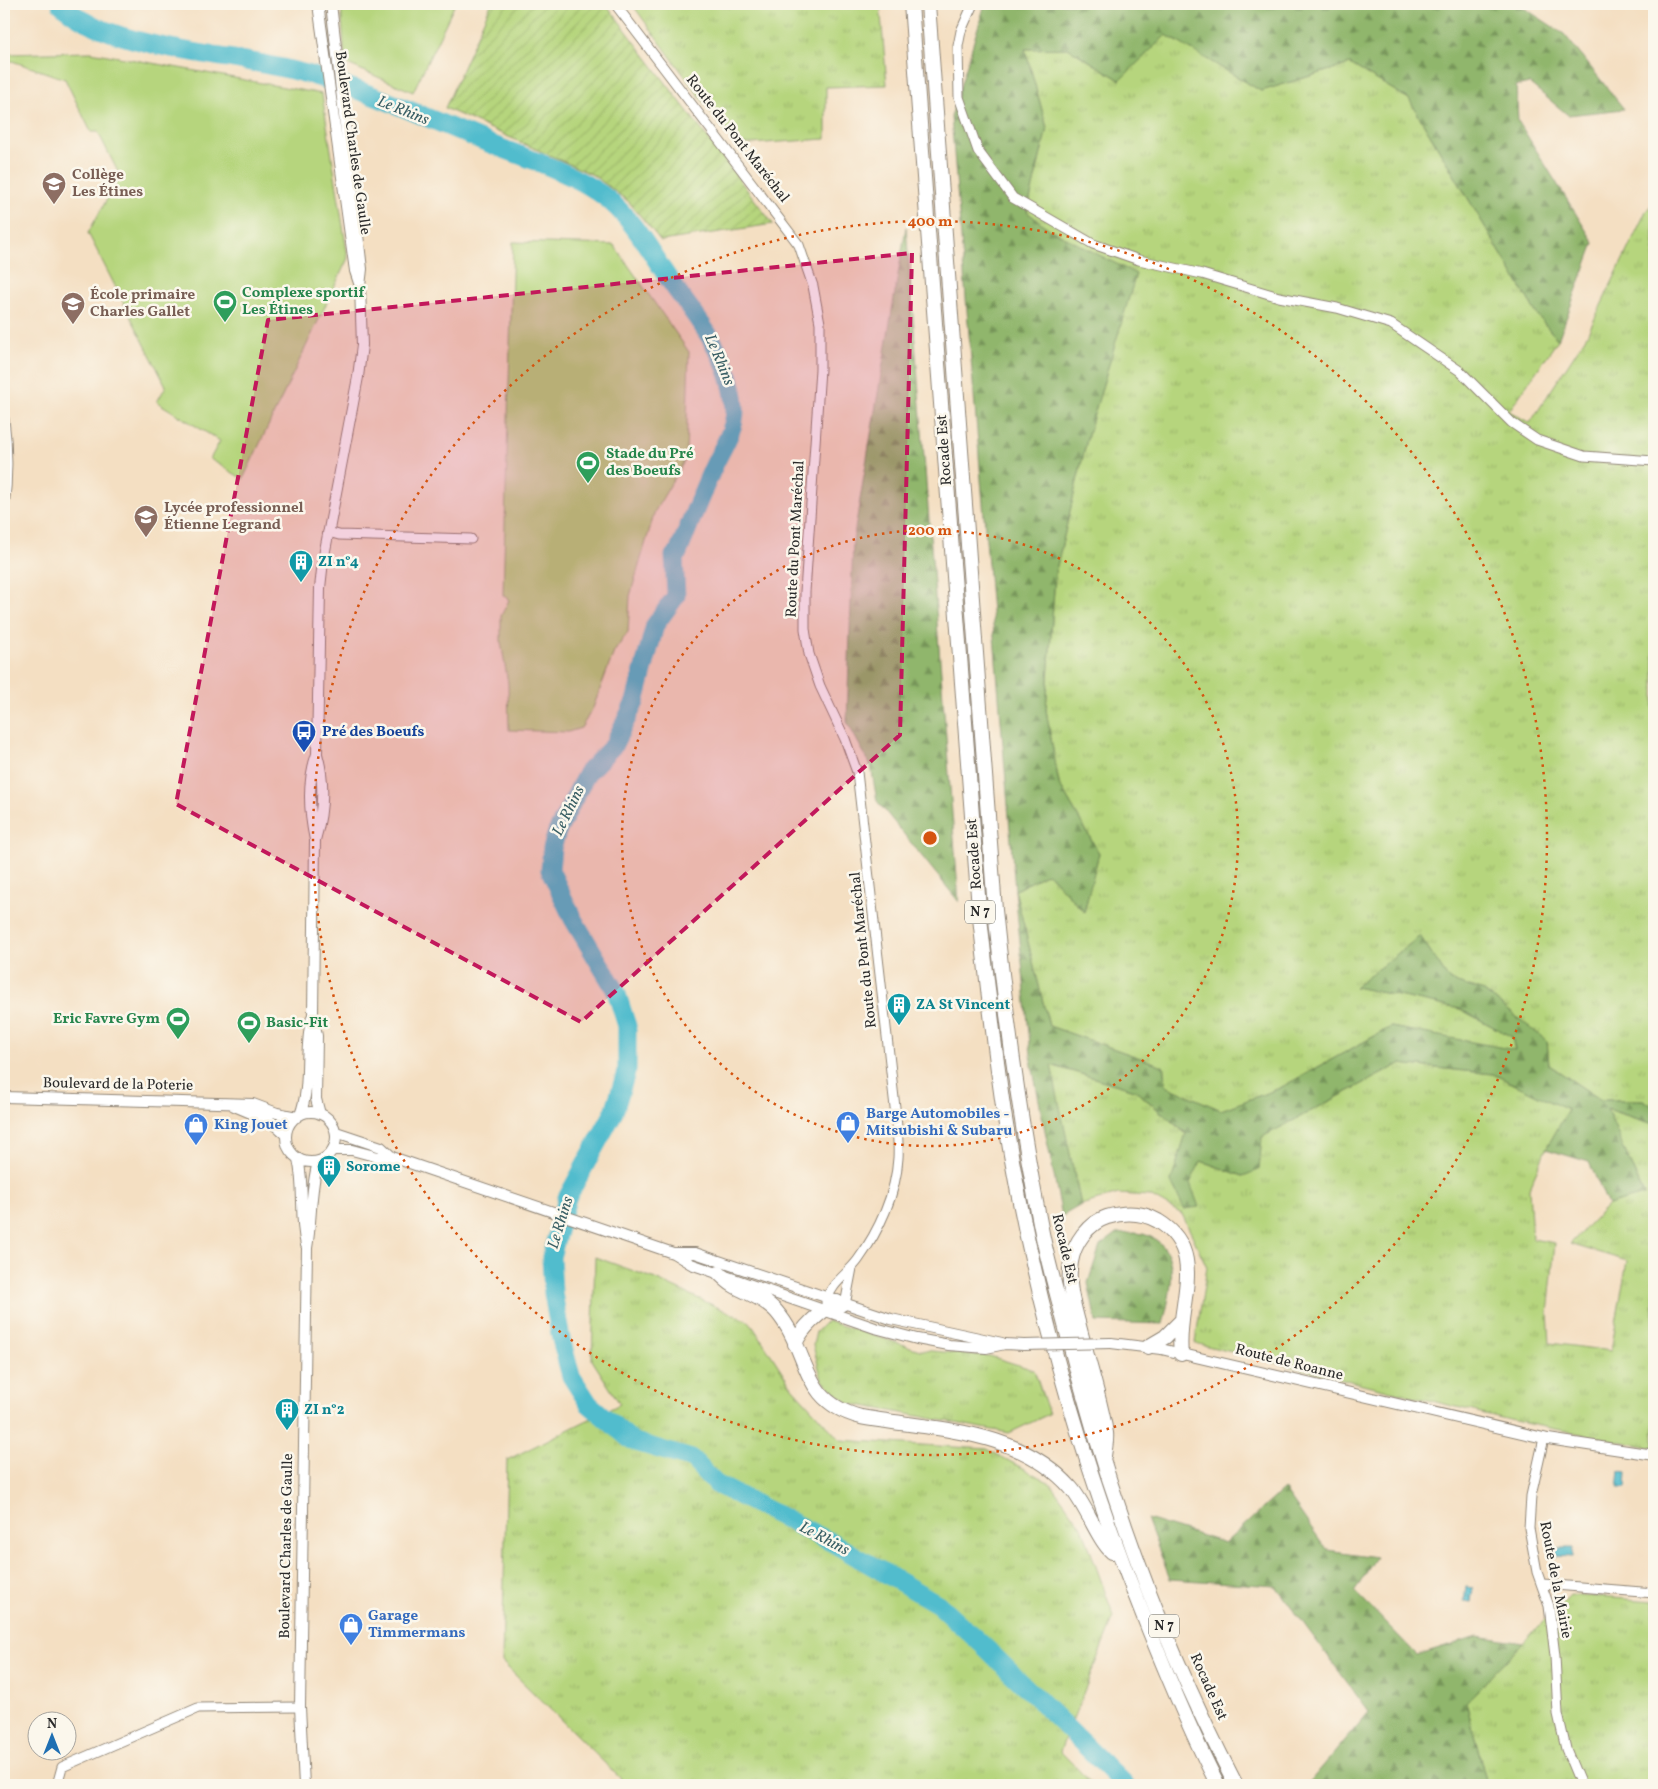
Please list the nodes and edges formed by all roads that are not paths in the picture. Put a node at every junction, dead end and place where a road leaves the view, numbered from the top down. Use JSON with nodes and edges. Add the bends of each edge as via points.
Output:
{"nodes":[{"id":1,"x":318,"y":4,"type":"edge"},
{"id":2,"x":330,"y":4,"type":"edge"},
{"id":3,"x":615,"y":4,"type":"edge"},
{"id":4,"x":911,"y":4,"type":"edge"},
{"id":5,"x":928,"y":4,"type":"edge"},
{"id":6,"x":973,"y":4,"type":"edge"},
{"id":7,"x":360,"y":286,"type":"junction"},
{"id":8,"x":4,"y":419,"type":"edge"},
{"id":9,"x":1654,"y":461,"type":"edge"},
{"id":10,"x":4,"y":508,"type":"edge"},
{"id":11,"x":328,"y":532,"type":"junction"},
{"id":12,"x":471,"y":539,"type":"dead end"},
{"id":13,"x":313,"y":1014,"type":"junction"},
{"id":14,"x":4,"y":1097,"type":"edge"},
{"id":15,"x":231,"y":1104,"type":"junction"},
{"id":16,"x":320,"y":1114,"type":"junction"},
{"id":17,"x":298,"y":1116,"type":"junction"},
{"id":18,"x":336,"y":1132,"type":"junction"},
{"id":19,"x":286,"y":1136,"type":"junction"},
{"id":20,"x":333,"y":1150,"type":"junction"},
{"id":21,"x":392,"y":1157,"type":"junction"},
{"id":22,"x":298,"y":1159,"type":"junction"},
{"id":23,"x":318,"y":1162,"type":"junction"},
{"id":24,"x":307,"y":1248,"type":"junction"},
{"id":25,"x":673,"y":1252,"type":"junction"},
{"id":26,"x":852,"y":1268,"type":"junction"},
{"id":27,"x":719,"y":1273,"type":"junction"},
{"id":28,"x":833,"y":1306,"type":"junction"},
{"id":29,"x":1180,"y":1322,"type":"junction"},
{"id":30,"x":795,"y":1344,"type":"junction"},
{"id":31,"x":1005,"y":1344,"type":"junction"},
{"id":32,"x":1148,"y":1346,"type":"junction"},
{"id":33,"x":1181,"y":1354,"type":"junction"},
{"id":34,"x":1544,"y":1438,"type":"junction"},
{"id":35,"x":1654,"y":1455,"type":"edge"},
{"id":36,"x":1104,"y":1461,"type":"junction"},
{"id":37,"x":1120,"y":1559,"type":"junction"},
{"id":38,"x":1543,"y":1584,"type":"junction"},
{"id":39,"x":1654,"y":1593,"type":"edge"},
{"id":40,"x":300,"y":1707,"type":"junction"},
{"id":41,"x":57,"y":1785,"type":"edge"},
{"id":42,"x":304,"y":1785,"type":"edge"},
{"id":43,"x":1218,"y":1785,"type":"edge"},
{"id":44,"x":1236,"y":1785,"type":"edge"},
{"id":45,"x":1580,"y":1785,"type":"edge"}],
"edges":[{"from":1,"to":7,"type":"street","name":"Boulevard Charles de Gaulle","via":[[355,271]]},
{"from":2,"to":7,"type":"street","name":"Boulevard Charles de Gaulle","via":[[362,262]]},
{"from":3,"to":26,"type":"street","name":"Route du Pont Maréchal","via":[[800,245],[820,323],[805,629],[820,686],[846,739],[857,772],[898,1157],[892,1194],[883,1218]]},
{"from":4,"to":37,"type":"highway","name":"Rocade Est","number":"N 7","via":[[979,909],[990,1014],[1005,1120],[1057,1361]]},
{"from":5,"to":36,"type":"highway","name":"Rocade Est","number":"N 7","via":[[995,910],[1006,1015],[1042,1231],[1074,1361]]},
{"from":6,"to":9,"type":"street","via":[[958,46],[959,97],[978,151],[1013,198],[1093,244],[1139,260],[1391,324],[1460,371],[1512,423],[1537,440],[1584,456]]},
{"from":7,"to":11,"type":"street","name":"Boulevard Charles de Gaulle","via":[[362,345],[359,369]]},
{"from":8,"to":10,"type":"street","via":[[8,454]]},
{"from":11,"to":12,"type":"street"},
{"from":11,"to":13,"type":"street","name":"Boulevard Charles de Gaulle","via":[[320,588],[317,754],[322,771],[321,813],[315,840]]},
{"from":13,"to":16,"type":"street","name":"Boulevard Charles de Gaulle","via":[[317,1036],[316,1099]]},
{"from":13,"to":17,"type":"street","name":"Boulevard Charles de Gaulle","via":[[307,1036],[305,1095]]},
{"from":14,"to":15,"type":"street","name":"Boulevard de la Poterie"},
{"from":15,"to":17,"type":"street","name":"Boulevard de la Poterie","via":[[253,1104],[277,1113]]},
{"from":15,"to":19,"type":"street","name":"Boulevard de la Poterie","via":[[270,1120]]},
{"from":16,"to":17,"type":"street","via":[[307,1112]]},
{"from":16,"to":18,"type":"street","via":[[328,1118]]},
{"from":17,"to":19,"type":"street","via":[[288,1125]]},
{"from":18,"to":20,"type":"street"},
{"from":18,"to":21,"type":"street","via":[[381,1147]]},
{"from":19,"to":22,"type":"street","via":[[288,1148]]},
{"from":20,"to":21,"type":"street"},
{"from":20,"to":23,"type":"street"},
{"from":21,"to":25,"type":"street"},
{"from":22,"to":23,"type":"street"},
{"from":22,"to":24,"type":"street","name":"Boulevard Charles de Gaulle","via":[[302,1182],[301,1226]]},
{"from":23,"to":24,"type":"street","name":"Boulevard Charles de Gaulle","via":[[312,1182]]},
{"from":24,"to":40,"type":"street","name":"Boulevard Charles de Gaulle"},
{"from":25,"to":27,"type":"street","via":[[691,1264]]},
{"from":25,"to":28,"type":"street","via":[[694,1253]]},
{"from":26,"to":28,"type":"street","name":"Route du Pont Maréchal"},
{"from":26,"to":28,"type":"street","name":"Route du Pont Maréchal","via":[[842,1275]]},
{"from":27,"to":28,"type":"street"},
{"from":27,"to":30,"type":"highway","via":[[774,1310],[789,1329]]},
{"from":28,"to":30,"type":"highway","via":[[801,1333]]},
{"from":28,"to":31,"type":"street"},
{"from":28,"to":31,"type":"street","via":[[875,1328],[925,1341],[986,1348]]},
{"from":29,"to":32,"type":"highway","via":[[1165,1337]]},
{"from":29,"to":33,"type":"highway"},
{"from":29,"to":36,"type":"highway","via":[[1187,1290],[1188,1264],[1184,1251],[1168,1227],[1155,1219],[1128,1213],[1102,1219],[1081,1236],[1071,1262],[1071,1292],[1106,1434]]},
{"from":30,"to":37,"type":"highway","via":[[816,1390],[840,1410],[861,1418],[977,1435],[1020,1449],[1038,1459],[1071,1488],[1109,1550]]},
{"from":31,"to":32,"type":"street","name":"Route de Roanne","bridge":true},
{"from":32,"to":33,"type":"street","name":"Route de Roanne"},
{"from":33,"to":34,"type":"street","name":"Route de Roanne"},
{"from":34,"to":35,"type":"street","name":"Route de Roanne"},
{"from":34,"to":38,"type":"street","name":"Route de la Mairie","via":[[1531,1496],[1529,1528],[1537,1572]]},
{"from":36,"to":44,"type":"highway","name":"Rocade Est","number":"N 7","via":[[1151,1595],[1188,1684]]},
{"from":37,"to":43,"type":"highway","name":"Rocade Est","number":"N 7","via":[[1173,1690]]},
{"from":38,"to":39,"type":"street"},
{"from":38,"to":45,"type":"street","name":"Route de la Mairie","via":[[1555,1656],[1558,1714],[1566,1749]]},
{"from":40,"to":41,"type":"street","via":[[198,1708],[62,1767]]},
{"from":40,"to":42,"type":"street","name":"Boulevard Charles de Gaulle"}]}
